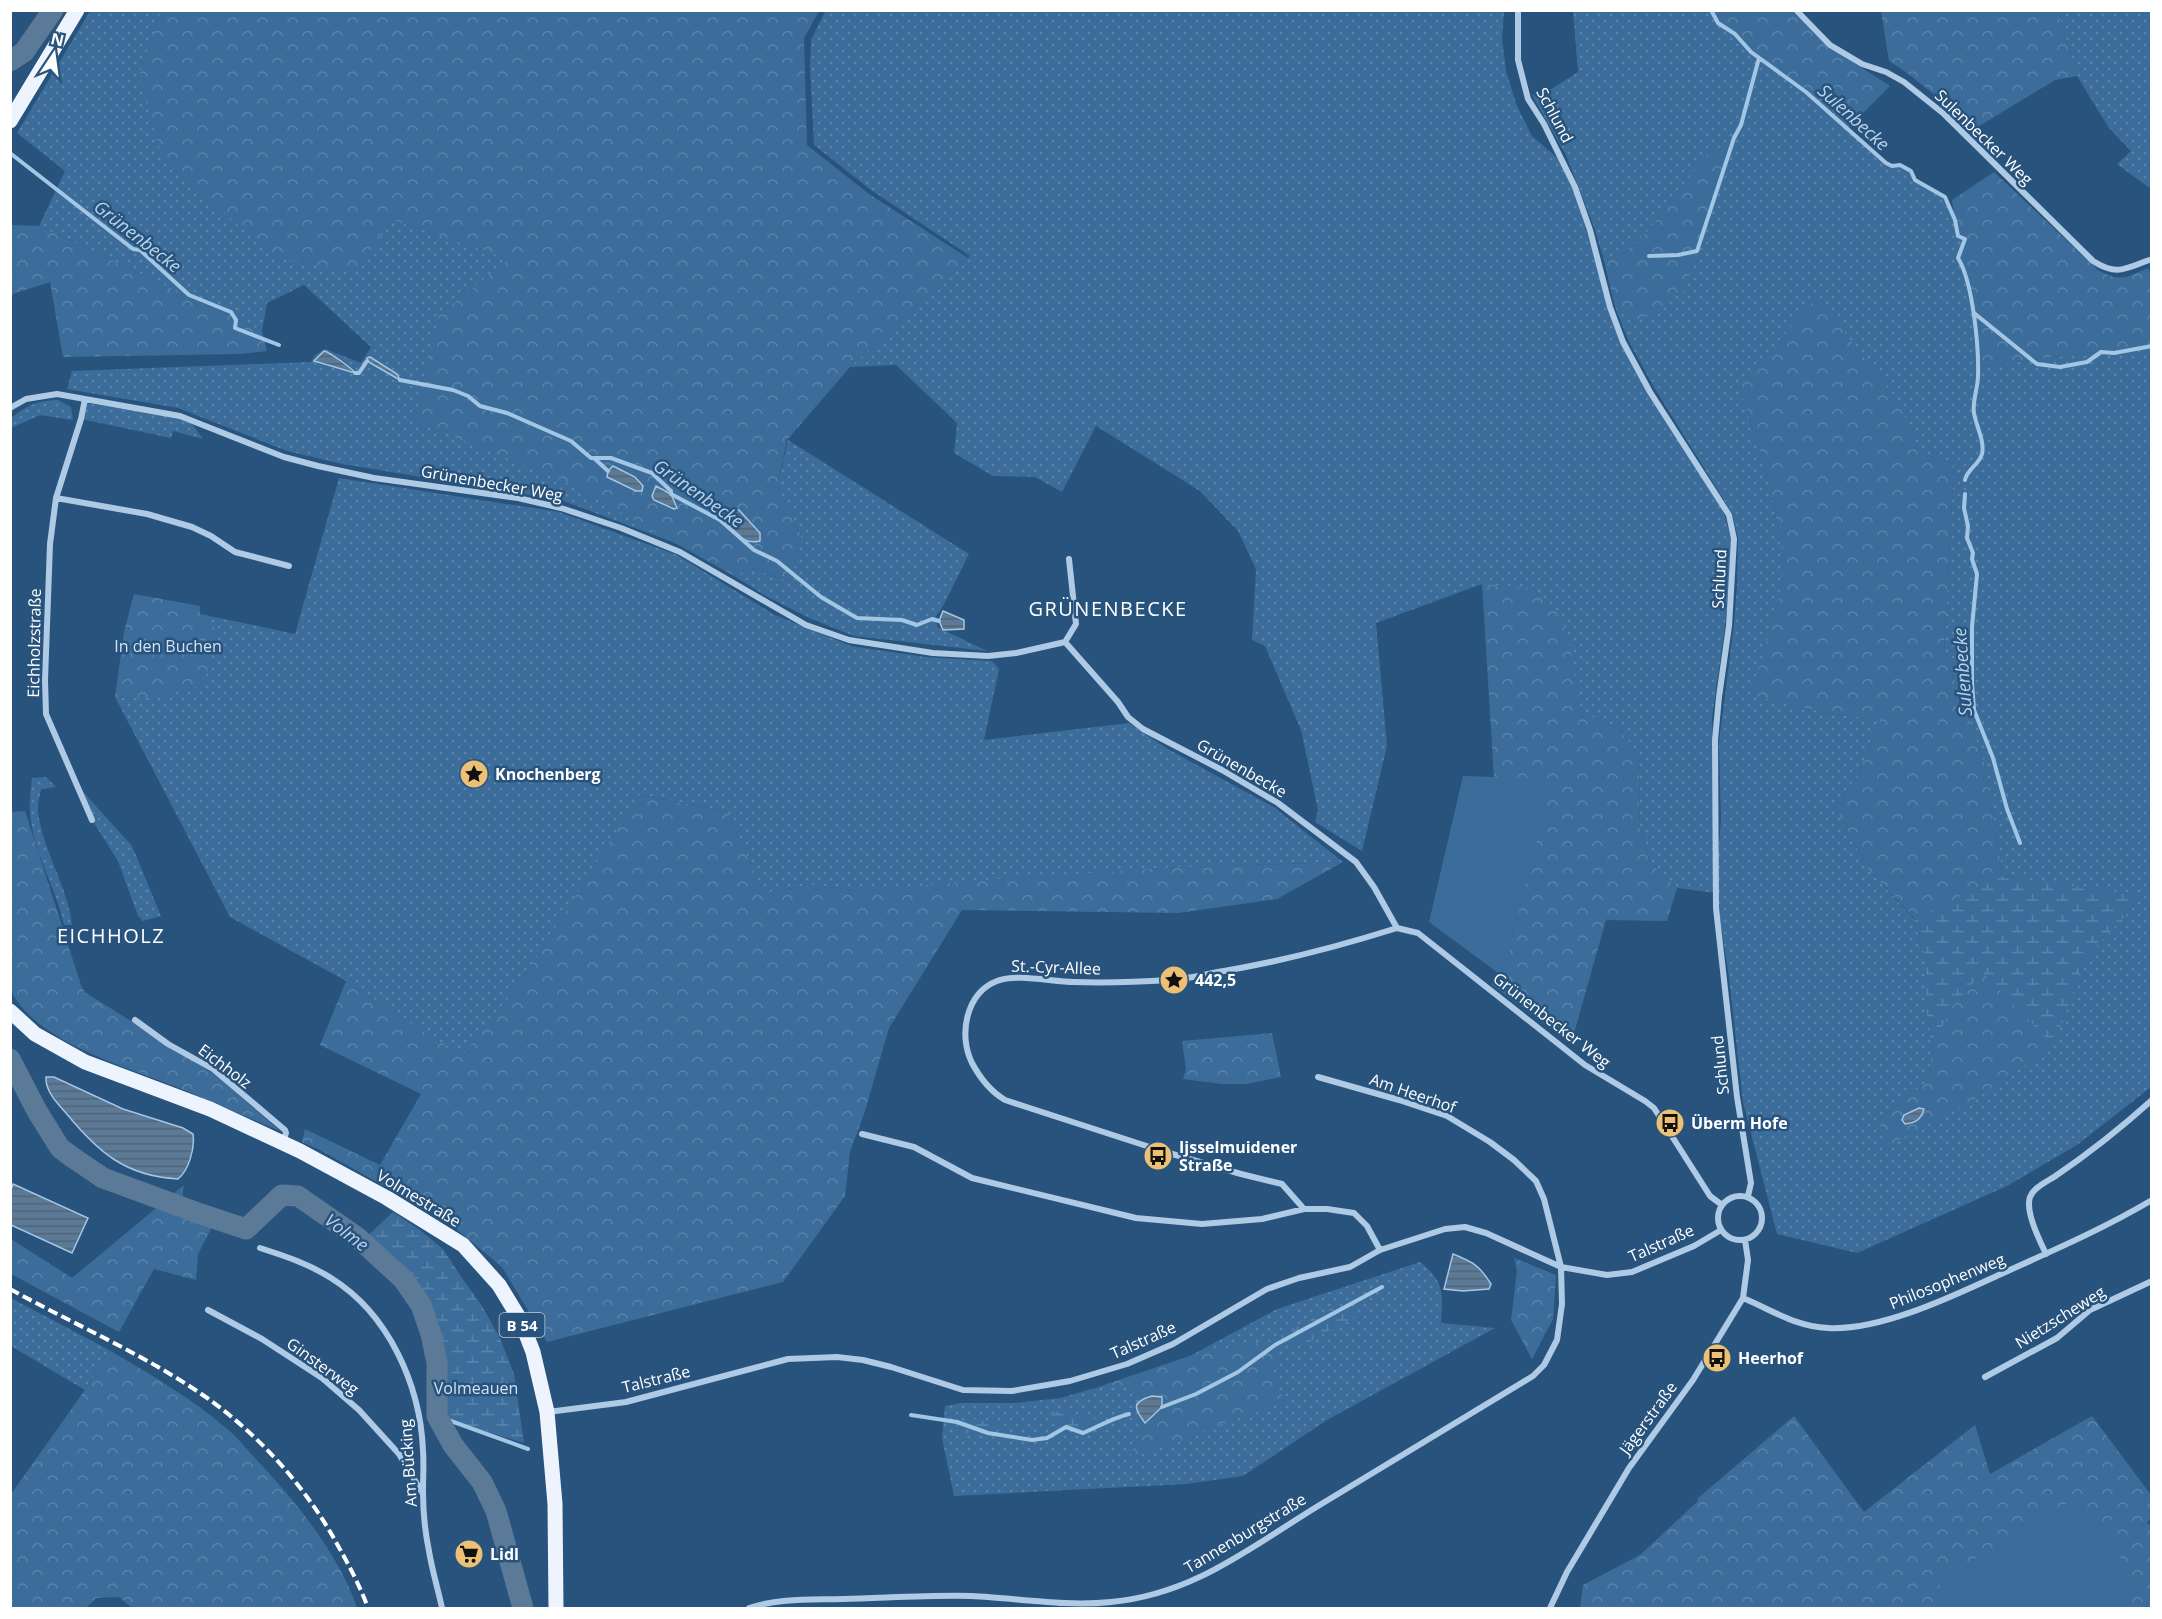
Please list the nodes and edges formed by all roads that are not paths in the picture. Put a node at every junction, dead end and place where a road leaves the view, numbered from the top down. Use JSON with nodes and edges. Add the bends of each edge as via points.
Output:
{"nodes":[{"id":1,"x":77,"y":10,"type":"edge"},
{"id":2,"x":1518,"y":10,"type":"edge"},
{"id":3,"x":1796,"y":10,"type":"edge"},
{"id":4,"x":10,"y":121,"type":"edge"},
{"id":5,"x":2151,"y":259,"type":"edge"},
{"id":6,"x":85,"y":399,"type":"junction"},
{"id":7,"x":10,"y":408,"type":"edge"},
{"id":8,"x":56,"y":498,"type":"junction"},
{"id":9,"x":1069,"y":559,"type":"dead end"},
{"id":10,"x":289,"y":566,"type":"dead end"},
{"id":11,"x":1065,"y":642,"type":"junction"},
{"id":12,"x":92,"y":820,"type":"dead end"},
{"id":13,"x":1397,"y":928,"type":"junction"},
{"id":14,"x":10,"y":1011,"type":"edge"},
{"id":15,"x":135,"y":1020,"type":"dead end"},
{"id":16,"x":1318,"y":1077,"type":"dead end"},
{"id":17,"x":2151,"y":1100,"type":"edge"},
{"id":18,"x":862,"y":1134,"type":"dead end"},
{"id":19,"x":283,"y":1143,"type":"junction"},
{"id":20,"x":1748,"y":1196,"type":"junction"},
{"id":21,"x":2151,"y":1200,"type":"edge"},
{"id":22,"x":1722,"y":1204,"type":"junction"},
{"id":23,"x":1304,"y":1209,"type":"junction"},
{"id":24,"x":1721,"y":1230,"type":"junction"},
{"id":25,"x":1745,"y":1240,"type":"junction"},
{"id":26,"x":260,"y":1248,"type":"dead end"},
{"id":27,"x":1380,"y":1250,"type":"junction"},
{"id":28,"x":2046,"y":1254,"type":"junction"},
{"id":29,"x":1561,"y":1267,"type":"junction"},
{"id":30,"x":2151,"y":1281,"type":"edge"},
{"id":31,"x":1743,"y":1298,"type":"junction"},
{"id":32,"x":208,"y":1310,"type":"dead end"},
{"id":33,"x":1985,"y":1377,"type":"dead end"},
{"id":34,"x":547,"y":1413,"type":"junction"},
{"id":35,"x":423,"y":1495,"type":"junction"},
{"id":36,"x":442,"y":1608,"type":"edge"},
{"id":37,"x":556,"y":1608,"type":"edge"},
{"id":38,"x":749,"y":1608,"type":"edge"},
{"id":39,"x":1550,"y":1608,"type":"edge"}],
"edges":[{"from":1,"to":4,"type":"main road"},
{"from":2,"to":20,"type":"street","name":"Schlund","via":[[1518,60],[1528,99],[1575,187],[1623,342],[1650,392],[1729,515],[1734,539],[1731,606],[1715,740],[1716,908],[1737,1097],[1751,1183]]},
{"from":3,"to":5,"type":"street","name":"Sulenbecker Weg","via":[[1830,45],[1904,82],[1937,108],[2093,261],[2108,270],[2123,270]]},
{"from":6,"to":7,"type":"street","name":"Grünenbecker Weg","via":[[42,395]]},
{"from":6,"to":8,"type":"street","name":"Eichholzstraße"},
{"from":6,"to":11,"type":"street","name":"Grünenbecker Weg","via":[[180,416],[284,457],[318,466],[561,508],[680,552],[806,625],[849,640],[933,653],[988,656]]},
{"from":8,"to":10,"type":"street","via":[[147,514],[192,527],[235,552]]},
{"from":8,"to":12,"type":"street","name":"Eichholzstraße","via":[[50,544],[46,714]]},
{"from":9,"to":11,"type":"street","via":[[1076,624]]},
{"from":11,"to":13,"type":"street","name":"Grünenbecke","via":[[1128,717],[1278,803],[1356,862]]},
{"from":13,"to":22,"type":"street","name":"Grünenbecker Weg","via":[[1418,933],[1585,1065],[1654,1108],[1710,1196]]},
{"from":13,"to":23,"type":"street","name":"St.-Cyr-Allee","via":[[1270,964],[1174,980],[998,980],[976,996],[968,1010],[966,1031],[971,1061],[995,1094],[1005,1100],[1162,1151],[1282,1184]]},
{"from":14,"to":19,"type":"main road","name":"Volmestraße","number":"B 54","via":[[35,1034],[85,1062],[210,1109]]},
{"from":15,"to":19,"type":"street","name":"Eichholz","via":[[226,1080],[285,1130]]},
{"from":16,"to":29,"type":"street","name":"Am Heerhof","via":[[1448,1116],[1514,1160],[1536,1181],[1544,1199]]},
{"from":17,"to":28,"type":"street","via":[[2030,1196],[2032,1221]]},
{"from":18,"to":23,"type":"street","via":[[914,1148],[972,1178],[1136,1218],[1202,1224],[1262,1219]]},
{"from":19,"to":34,"type":"main road","name":"Volmestraße","number":"B 54","via":[[387,1198],[463,1245],[499,1285],[520,1321],[533,1352]]},
{"from":20,"to":22,"type":"street","via":[[1738,1195]]},
{"from":20,"to":25,"type":"street","via":[[1757,1202],[1763,1221],[1754,1236]]},
{"from":21,"to":28,"type":"street","name":"Philosophenweg"},
{"from":22,"to":24,"type":"street","via":[[1718,1213]]},
{"from":23,"to":27,"type":"street","via":[[1354,1213],[1367,1226]]},
{"from":24,"to":25,"type":"street","via":[[1736,1240]]},
{"from":24,"to":29,"type":"street","name":"Talstraße","via":[[1632,1272],[1606,1275]]},
{"from":25,"to":31,"type":"street","name":"Jägerstraße","via":[[1748,1260]]},
{"from":26,"to":35,"type":"street","name":"Am Bücking","via":[[293,1258],[332,1279],[381,1326],[402,1360],[415,1397],[423,1449]]},
{"from":27,"to":29,"type":"street","name":"Talstraße","via":[[1445,1229],[1465,1227]]},
{"from":27,"to":34,"type":"street","name":"Talstraße","via":[[1350,1267],[1267,1289],[1173,1344],[1127,1364],[1070,1381],[1012,1391],[963,1390],[863,1360],[812,1356],[626,1402]]},
{"from":28,"to":31,"type":"street","name":"Philosophenweg","via":[[1913,1311],[1861,1326],[1830,1329],[1797,1323]]},
{"from":29,"to":38,"type":"street","name":"Tannenburgstraße","via":[[1562,1304],[1557,1340],[1544,1365],[1533,1376],[1211,1573],[1179,1587],[1111,1602],[957,1596],[794,1600]]},
{"from":30,"to":33,"type":"street","name":"Nietzscheweg","via":[[2090,1310],[2056,1338]]},
{"from":31,"to":39,"type":"street","name":"Jägerstraße","via":[[1693,1380],[1629,1468]]},
{"from":32,"to":35,"type":"street","name":"Ginsterweg","via":[[322,1378],[399,1454]]},
{"from":34,"to":37,"type":"main road","name":"Volmestraße","number":"B 54","via":[[555,1504]]},
{"from":35,"to":36,"type":"street","name":"Am Bücking","via":[[429,1550]]}]}
